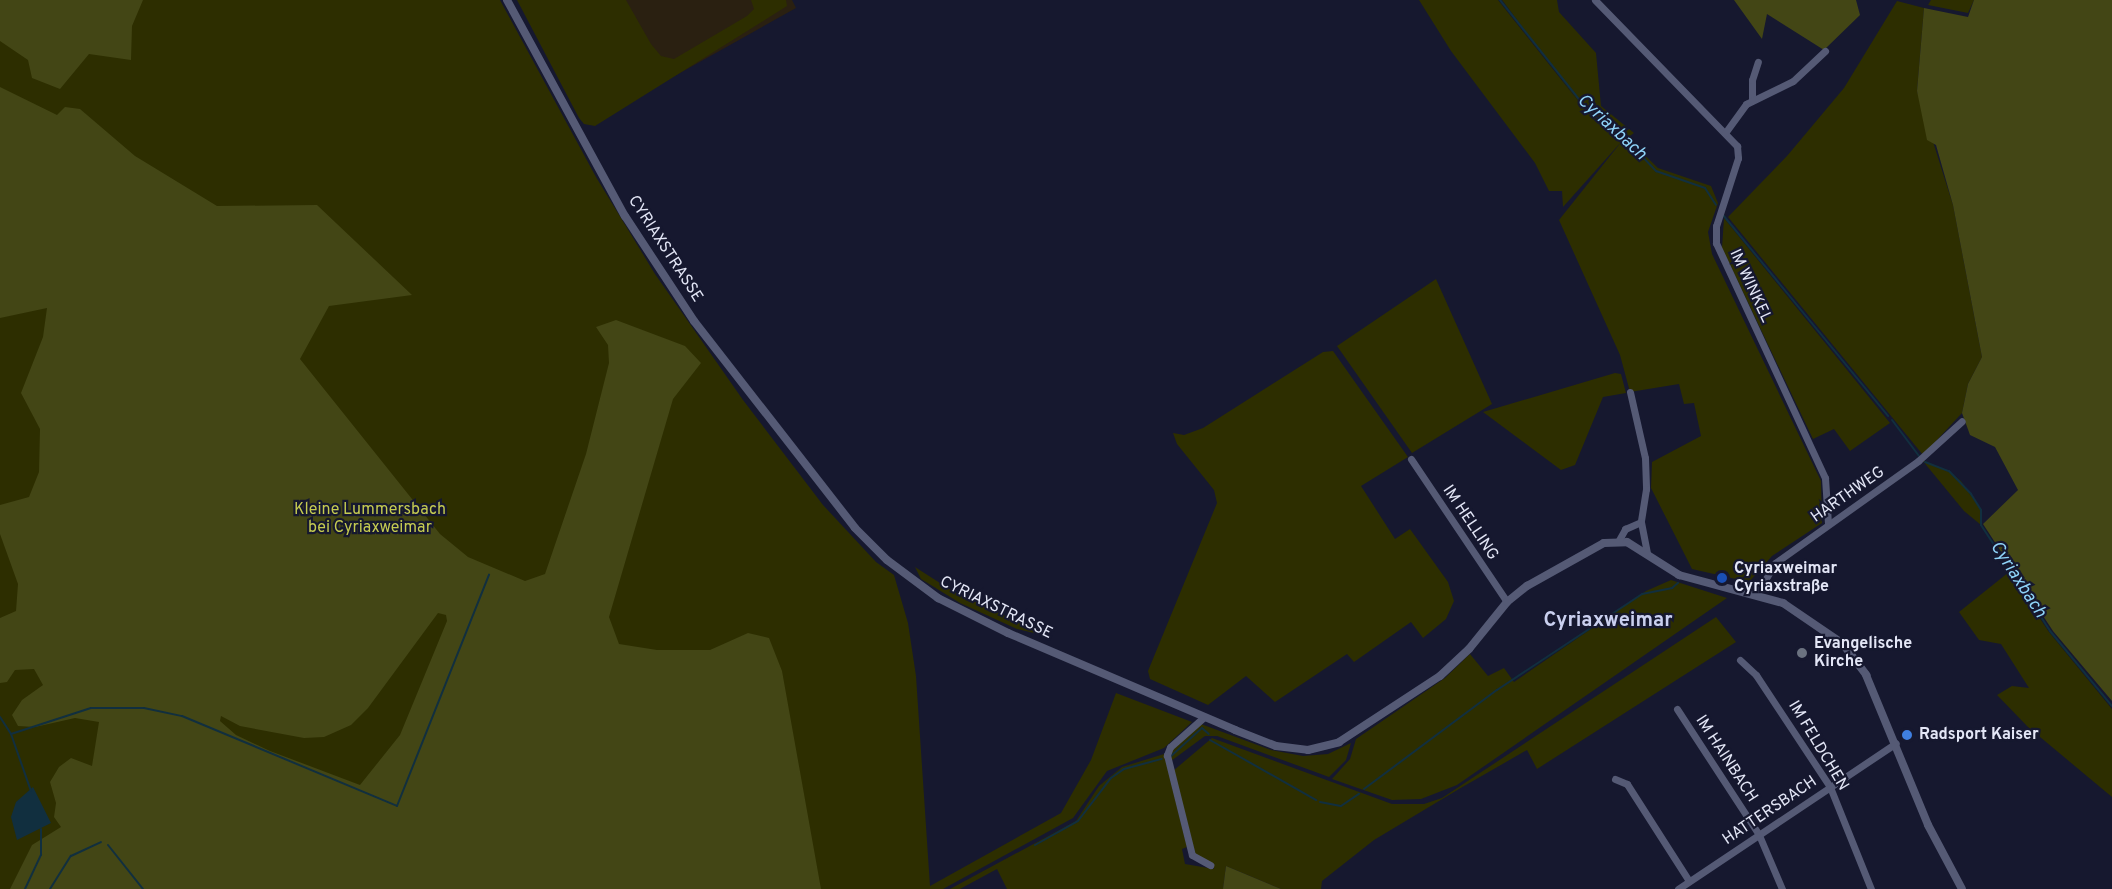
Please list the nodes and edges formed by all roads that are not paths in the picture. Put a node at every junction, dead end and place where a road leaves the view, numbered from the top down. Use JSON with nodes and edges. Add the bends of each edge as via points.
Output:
{"nodes":[{"id":1,"x":507,"y":0,"type":"edge"},
{"id":2,"x":1595,"y":0,"type":"edge"},
{"id":3,"x":1825,"y":51,"type":"dead end"},
{"id":4,"x":1758,"y":62,"type":"dead end"},
{"id":5,"x":1752,"y":99,"type":"junction"},
{"id":6,"x":1725,"y":133,"type":"junction"},
{"id":7,"x":1630,"y":392,"type":"dead end"},
{"id":8,"x":1962,"y":421,"type":"dead end"},
{"id":9,"x":1411,"y":459,"type":"dead end"},
{"id":10,"x":1641,"y":522,"type":"junction"},
{"id":11,"x":1828,"y":523,"type":"junction"},
{"id":12,"x":1619,"y":540,"type":"junction"},
{"id":13,"x":1647,"y":553,"type":"junction"},
{"id":14,"x":1756,"y":595,"type":"junction"},
{"id":15,"x":1507,"y":602,"type":"junction"},
{"id":16,"x":1740,"y":660,"type":"dead end"},
{"id":17,"x":1677,"y":709,"type":"dead end"},
{"id":18,"x":1204,"y":717,"type":"junction"},
{"id":19,"x":1896,"y":743,"type":"junction"},
{"id":20,"x":1615,"y":779,"type":"dead end"},
{"id":21,"x":1830,"y":787,"type":"junction"},
{"id":22,"x":1759,"y":835,"type":"junction"},
{"id":23,"x":1210,"y":865,"type":"dead end"},
{"id":24,"x":1689,"y":881,"type":"junction"},
{"id":25,"x":1678,"y":889,"type":"edge"},
{"id":26,"x":1782,"y":889,"type":"edge"},
{"id":27,"x":1871,"y":889,"type":"edge"},
{"id":28,"x":1962,"y":889,"type":"edge"}],
"edges":[{"from":1,"to":18,"type":"street","name":"CYRIAXSTRASSE","via":[[625,216],[659,269],[743,388],[855,528],[901,571],[957,608]]},
{"from":2,"to":6,"type":"street","name":"IM WINKEL"},
{"from":3,"to":5,"type":"street","via":[[1793,81]]},
{"from":4,"to":5,"type":"street","via":[[1752,80]]},
{"from":5,"to":6,"type":"street"},
{"from":6,"to":11,"type":"street","name":"IM WINKEL","via":[[1739,151],[1716,226],[1716,243],[1825,478]]},
{"from":7,"to":10,"type":"street","via":[[1645,458]]},
{"from":8,"to":11,"type":"street","name":"HARTHWEG","via":[[1915,463]]},
{"from":9,"to":15,"type":"street","name":"IM HELLING"},
{"from":10,"to":12,"type":"street","name":"CYRIAXSTRASSE","via":[[1625,530]]},
{"from":10,"to":13,"type":"street"},
{"from":11,"to":14,"type":"street","name":"HARTHWEG","via":[[1775,563]]},
{"from":12,"to":13,"type":"street"},
{"from":12,"to":15,"type":"street","name":"CYRIAXSTRASSE","via":[[1590,549]]},
{"from":13,"to":14,"type":"street","via":[[1679,575]]},
{"from":14,"to":19,"type":"street","via":[[1797,611],[1843,644],[1866,675]]},
{"from":15,"to":18,"type":"street","name":"CYRIAXSTRASSE","via":[[1469,649],[1440,676],[1328,747],[1298,750],[1276,746]]},
{"from":16,"to":21,"type":"street","name":"IM FELDCHEN","via":[[1756,675]]},
{"from":17,"to":22,"type":"street","name":"IM HAINBACH"},
{"from":18,"to":23,"type":"street","via":[[1170,747],[1167,755],[1192,855]]},
{"from":19,"to":21,"type":"street","name":"HATTERSBACH"},
{"from":19,"to":28,"type":"street","via":[[1928,825]]},
{"from":20,"to":24,"type":"street","via":[[1627,784]]},
{"from":21,"to":22,"type":"street","name":"HATTERSBACH"},
{"from":21,"to":27,"type":"street","name":"IM FELDCHEN"},
{"from":22,"to":24,"type":"street","name":"HATTERSBACH"},
{"from":22,"to":26,"type":"street","name":"IM HAINBACH"},
{"from":24,"to":25,"type":"street","name":"HATTERSBACH"}]}
